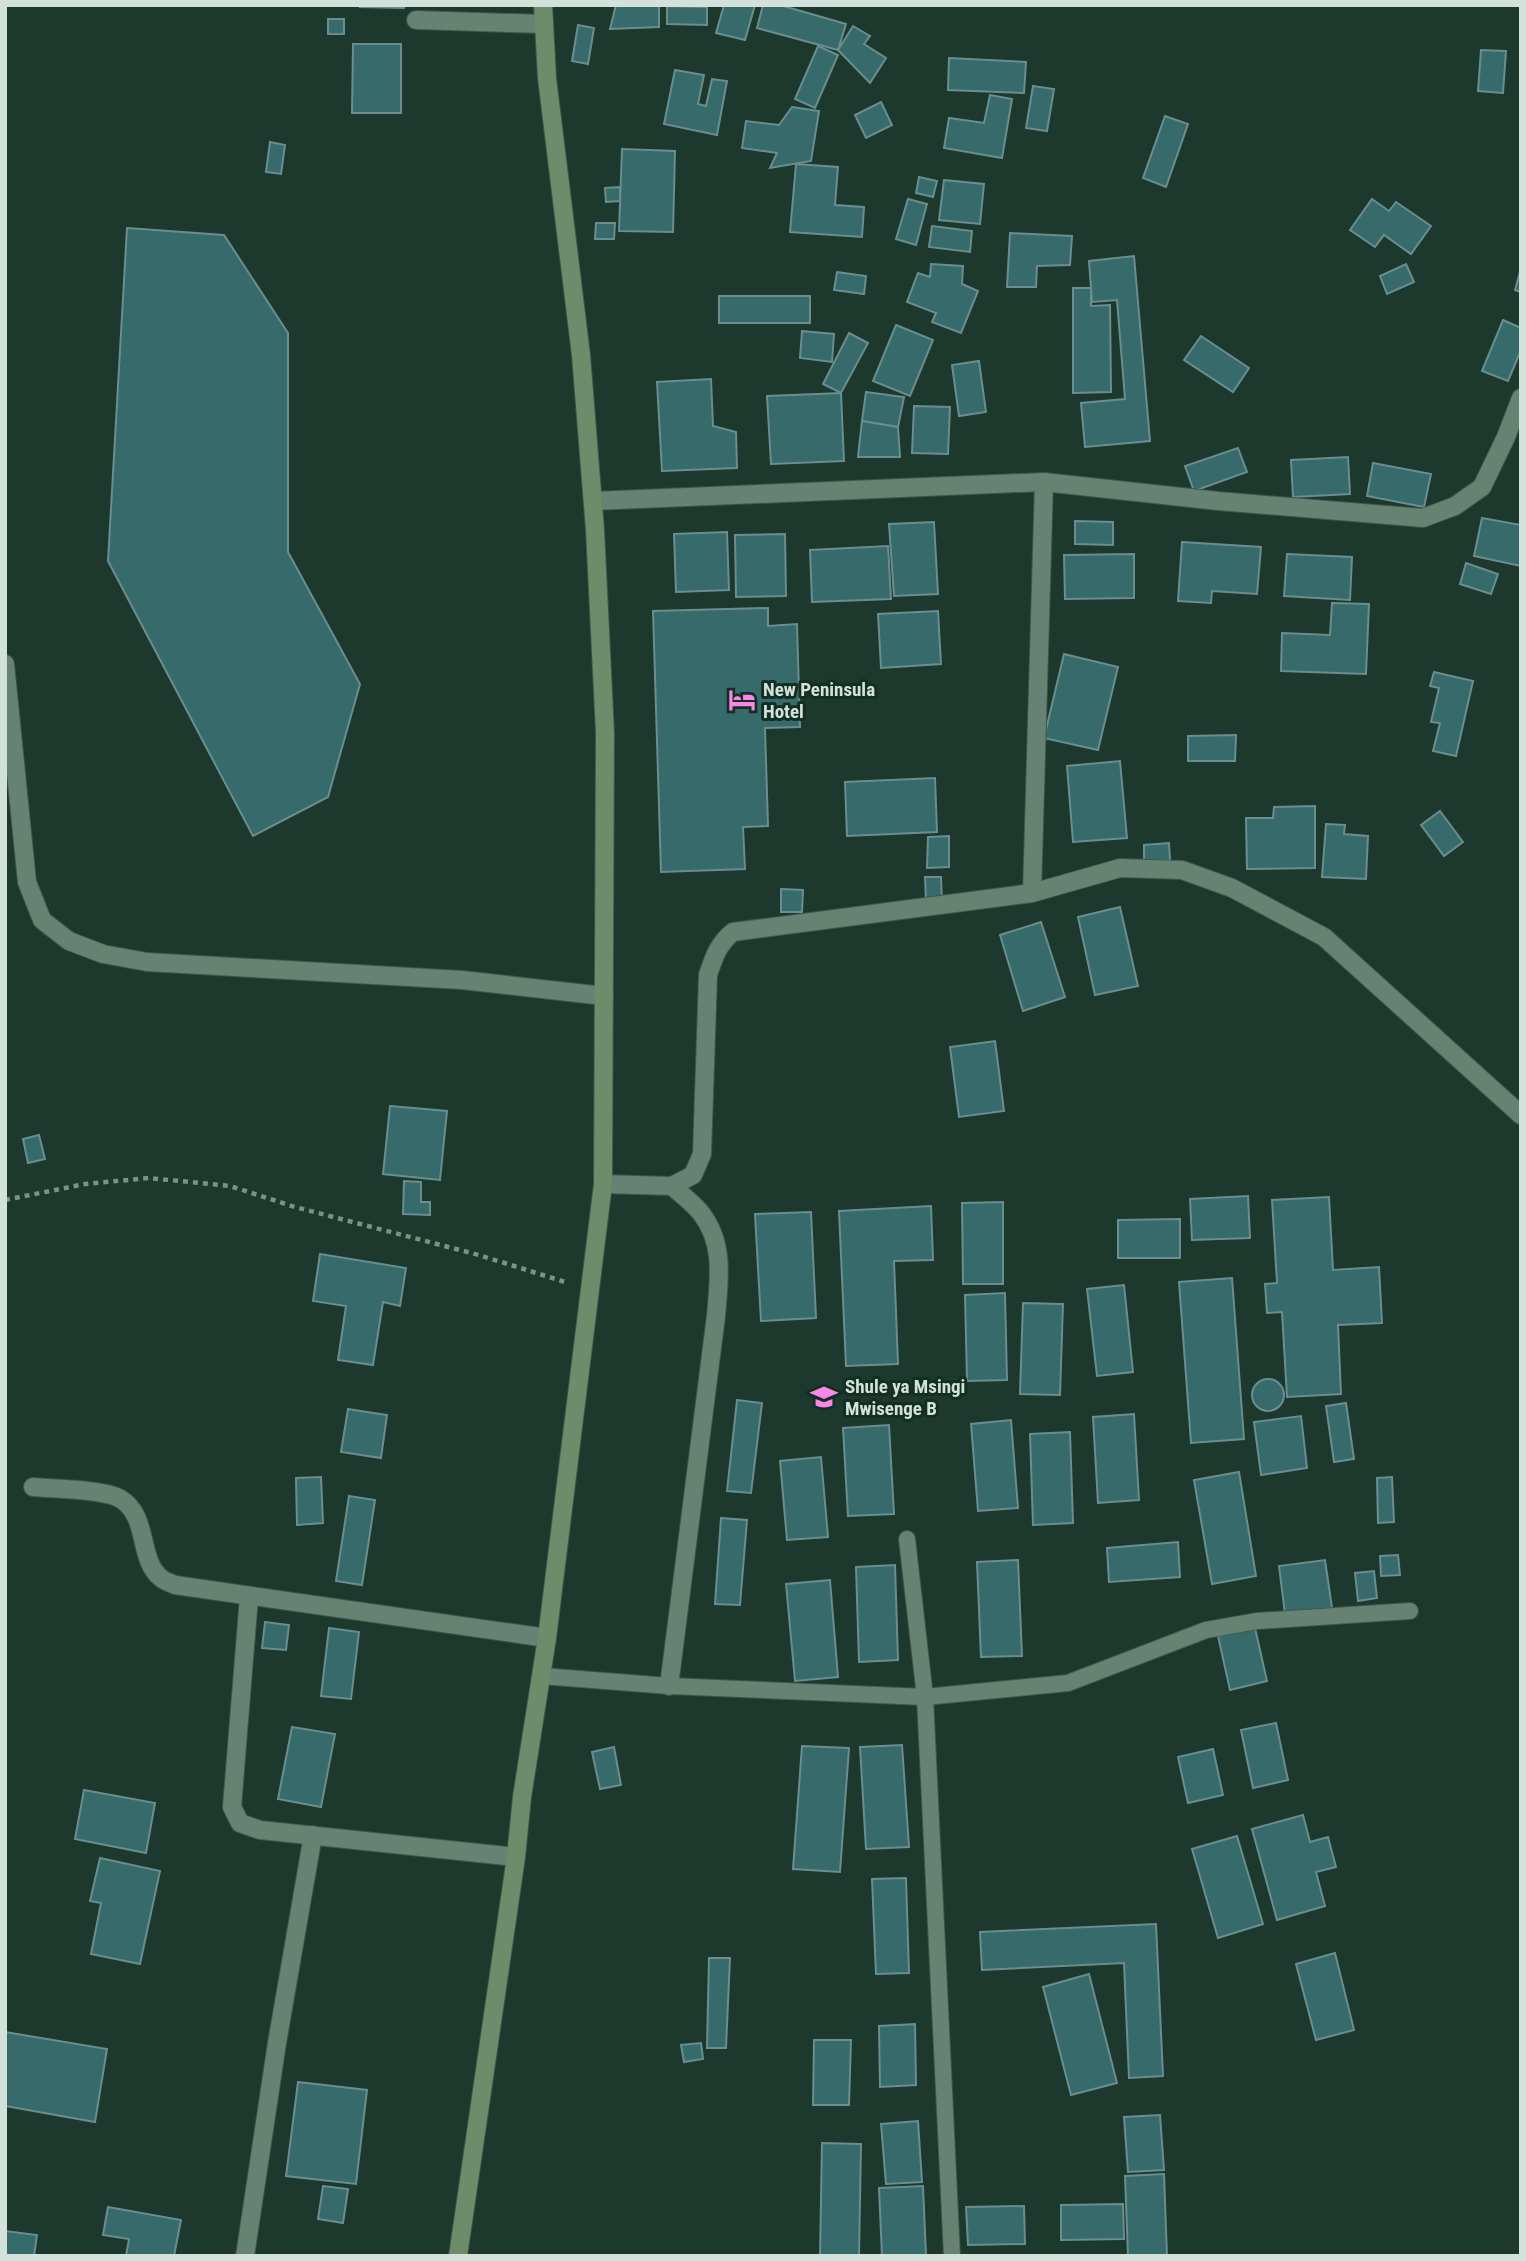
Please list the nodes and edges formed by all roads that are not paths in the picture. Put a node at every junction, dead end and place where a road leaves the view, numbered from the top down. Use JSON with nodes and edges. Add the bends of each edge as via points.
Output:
{"nodes":[{"id":1,"x":543,"y":5,"type":"edge"},
{"id":2,"x":416,"y":20,"type":"dead end"},
{"id":3,"x":544,"y":24,"type":"junction"},
{"id":4,"x":1521,"y":398,"type":"edge"},
{"id":5,"x":1044,"y":482,"type":"junction"},
{"id":6,"x":593,"y":500,"type":"junction"},
{"id":7,"x":5,"y":664,"type":"edge"},
{"id":8,"x":1032,"y":892,"type":"junction"},
{"id":9,"x":604,"y":996,"type":"junction"},
{"id":10,"x":1521,"y":1115,"type":"edge"},
{"id":11,"x":603,"y":1184,"type":"junction"},
{"id":12,"x":672,"y":1186,"type":"junction"},
{"id":13,"x":33,"y":1487,"type":"dead end"},
{"id":14,"x":906,"y":1539,"type":"dead end"},
{"id":15,"x":249,"y":1597,"type":"junction"},
{"id":16,"x":1410,"y":1611,"type":"dead end"},
{"id":17,"x":547,"y":1638,"type":"junction"},
{"id":18,"x":542,"y":1676,"type":"junction"},
{"id":19,"x":669,"y":1686,"type":"junction"},
{"id":20,"x":925,"y":1697,"type":"junction"},
{"id":21,"x":313,"y":1835,"type":"junction"},
{"id":22,"x":516,"y":1857,"type":"junction"},
{"id":23,"x":245,"y":2256,"type":"edge"},
{"id":24,"x":458,"y":2256,"type":"edge"},
{"id":25,"x":951,"y":2256,"type":"edge"}],
"edges":[{"from":1,"to":3,"type":"street"},
{"from":2,"to":3,"type":"street"},
{"from":3,"to":6,"type":"street"},
{"from":4,"to":5,"type":"street","via":[[1482,487],[1455,506],[1423,518]]},
{"from":5,"to":6,"type":"street"},
{"from":5,"to":8,"type":"street"},
{"from":6,"to":9,"type":"street","via":[[605,733]]},
{"from":7,"to":9,"type":"street","via":[[27,882],[42,920],[69,941],[103,954],[147,962],[462,980]]},
{"from":8,"to":10,"type":"street","via":[[1121,868],[1182,870],[1232,888],[1324,937]]},
{"from":8,"to":12,"type":"street","via":[[733,932],[715,953],[708,975],[702,1154],[693,1175]]},
{"from":9,"to":11,"type":"street"},
{"from":11,"to":12,"type":"street"},
{"from":11,"to":17,"type":"street"},
{"from":12,"to":19,"type":"street","via":[[700,1213],[715,1237],[720,1272]]},
{"from":13,"to":15,"type":"street","via":[[117,1497],[130,1506],[139,1522],[160,1578],[175,1585]]},
{"from":14,"to":20,"type":"lane"},
{"from":15,"to":17,"type":"street"},
{"from":15,"to":21,"type":"street","via":[[232,1807],[240,1823],[260,1830]]},
{"from":16,"to":20,"type":"lane","via":[[1257,1621],[1206,1630],[1068,1683]]},
{"from":17,"to":18,"type":"street"},
{"from":18,"to":19,"type":"lane"},
{"from":18,"to":22,"type":"street"},
{"from":19,"to":20,"type":"lane"},
{"from":20,"to":25,"type":"lane"},
{"from":21,"to":22,"type":"street"},
{"from":21,"to":23,"type":"street"},
{"from":22,"to":24,"type":"street"}]}
